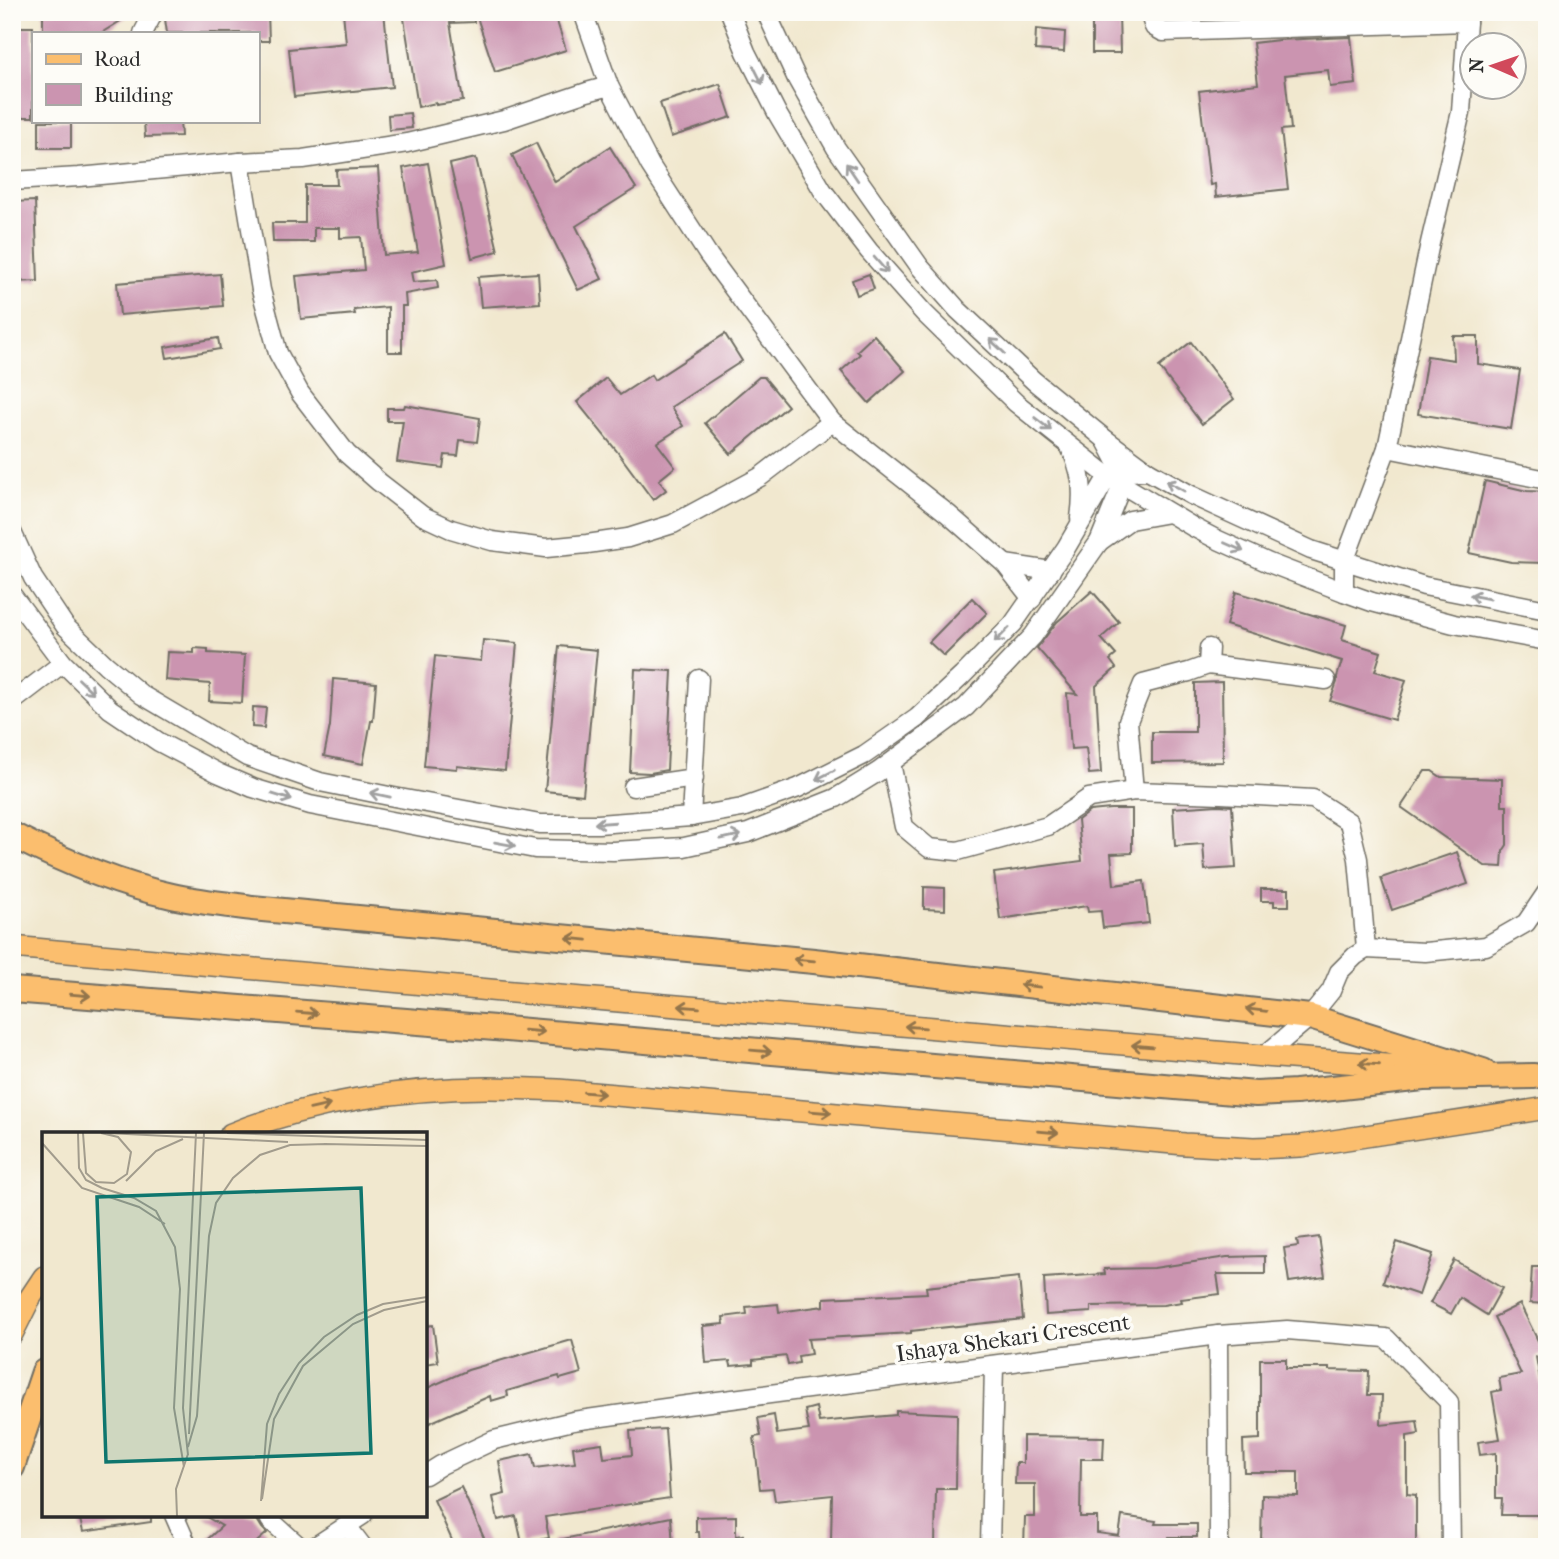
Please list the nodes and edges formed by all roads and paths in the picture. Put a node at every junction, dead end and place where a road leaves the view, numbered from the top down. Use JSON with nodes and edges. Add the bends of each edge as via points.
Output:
{"nodes":[{"id":1,"x":154,"y":12,"type":"edge"},
{"id":2,"x":583,"y":12,"type":"edge"},
{"id":3,"x":730,"y":12,"type":"edge"},
{"id":4,"x":766,"y":12,"type":"edge"},
{"id":5,"x":1149,"y":12,"type":"edge"},
{"id":6,"x":1466,"y":17,"type":"edge"},
{"id":7,"x":1257,"y":21,"type":"edge"},
{"id":8,"x":144,"y":32,"type":"edge"},
{"id":9,"x":609,"y":86,"type":"junction"},
{"id":10,"x":240,"y":162,"type":"junction"},
{"id":11,"x":12,"y":181,"type":"edge"},
{"id":12,"x":832,"y":422,"type":"junction"},
{"id":13,"x":1105,"y":439,"type":"junction"},
{"id":14,"x":1068,"y":444,"type":"junction"},
{"id":15,"x":1387,"y":448,"type":"junction"},
{"id":16,"x":1148,"y":471,"type":"junction"},
{"id":17,"x":1117,"y":478,"type":"junction"},
{"id":18,"x":1547,"y":480,"type":"edge"},
{"id":19,"x":1169,"y":513,"type":"junction"},
{"id":20,"x":1079,"y":526,"type":"junction"},
{"id":21,"x":12,"y":532,"type":"edge"},
{"id":22,"x":1099,"y":542,"type":"junction"},
{"id":23,"x":1344,"y":562,"type":"junction"},
{"id":24,"x":1005,"y":564,"type":"junction"},
{"id":25,"x":1051,"y":571,"type":"junction"},
{"id":26,"x":1344,"y":592,"type":"junction"},
{"id":27,"x":12,"y":596,"type":"edge"},
{"id":28,"x":1031,"y":599,"type":"junction"},
{"id":29,"x":1547,"y":610,"type":"edge"},
{"id":30,"x":1547,"y":641,"type":"edge"},
{"id":31,"x":63,"y":663,"type":"junction"},
{"id":32,"x":699,"y":679,"type":"dead end"},
{"id":33,"x":1326,"y":680,"type":"dead end"},
{"id":34,"x":12,"y":702,"type":"edge"},
{"id":35,"x":891,"y":763,"type":"junction"},
{"id":36,"x":694,"y":778,"type":"junction"},
{"id":37,"x":633,"y":787,"type":"dead end"},
{"id":38,"x":1134,"y":791,"type":"junction"},
{"id":39,"x":691,"y":817,"type":"junction"},
{"id":40,"x":12,"y":835,"type":"edge"},
{"id":41,"x":1547,"y":892,"type":"edge"},
{"id":42,"x":12,"y":947,"type":"edge"},
{"id":43,"x":1366,"y":949,"type":"junction"},
{"id":44,"x":12,"y":990,"type":"edge"},
{"id":45,"x":1310,"y":1017,"type":"junction"},
{"id":46,"x":1264,"y":1056,"type":"junction"},
{"id":47,"x":1487,"y":1072,"type":"junction"},
{"id":48,"x":1541,"y":1077,"type":"edge"},
{"id":49,"x":1547,"y":1108,"type":"edge"},
{"id":50,"x":236,"y":1132,"type":"edge"},
{"id":51,"x":42,"y":1281,"type":"edge"},
{"id":52,"x":12,"y":1334,"type":"edge"},
{"id":53,"x":1218,"y":1335,"type":"junction"},
{"id":54,"x":994,"y":1365,"type":"junction"},
{"id":55,"x":42,"y":1378,"type":"edge"},
{"id":56,"x":12,"y":1467,"type":"edge"},
{"id":57,"x":427,"y":1474,"type":"edge"},
{"id":58,"x":175,"y":1517,"type":"edge"},
{"id":59,"x":269,"y":1517,"type":"edge"},
{"id":60,"x":360,"y":1517,"type":"edge"},
{"id":61,"x":347,"y":1526,"type":"junction"},
{"id":62,"x":188,"y":1547,"type":"edge"},
{"id":63,"x":300,"y":1547,"type":"edge"},
{"id":64,"x":314,"y":1547,"type":"edge"},
{"id":65,"x":363,"y":1547,"type":"edge"},
{"id":66,"x":990,"y":1547,"type":"edge"},
{"id":67,"x":1219,"y":1547,"type":"edge"},
{"id":68,"x":1451,"y":1547,"type":"edge"}],
"edges":[{"from":1,"to":8,"type":"street"},
{"from":2,"to":9,"type":"street"},
{"from":3,"to":14,"type":"street","one_way":true,"via":[[778,115],[823,191],[869,251],[1007,394]]},
{"from":13,"to":4,"type":"street","one_way":true,"via":[[1034,381],[958,310],[920,267],[836,148]]},
{"from":5,"to":7,"type":"street","via":[[1154,27],[1163,32]]},
{"from":6,"to":7,"type":"street"},
{"from":6,"to":15,"type":"street","via":[[1461,112]]},
{"from":9,"to":10,"type":"street","via":[[504,120],[407,143],[303,159]]},
{"from":9,"to":12,"type":"street","via":[[650,165],[709,256]]},
{"from":10,"to":11,"type":"street"},
{"from":10,"to":12,"type":"street","via":[[278,353],[300,393],[347,454],[424,516],[451,528],[492,541],[546,548],[628,538],[673,524],[760,477]]},
{"from":12,"to":24,"type":"street"},
{"from":13,"to":16,"type":"street"},
{"from":13,"to":17,"type":"street","via":[[1116,460]]},
{"from":14,"to":17,"type":"street"},
{"from":14,"to":20,"type":"street","via":[[1082,481]]},
{"from":15,"to":18,"type":"street"},
{"from":15,"to":23,"type":"street"},
{"from":16,"to":17,"type":"street"},
{"from":23,"to":16,"type":"street","one_way":true,"via":[[1191,495]]},
{"from":17,"to":19,"type":"street"},
{"from":17,"to":20,"type":"street"},
{"from":17,"to":22,"type":"street"},
{"from":19,"to":22,"type":"street","via":[[1130,520]]},
{"from":19,"to":26,"type":"street","one_way":true,"via":[[1269,563]]},
{"from":20,"to":25,"type":"street"},
{"from":39,"to":21,"type":"street","one_way":true,"via":[[540,824],[320,782],[247,757],[142,695],[89,650],[65,626],[33,578]]},
{"from":22,"to":35,"type":"street","via":[[1033,636],[967,707]]},
{"from":23,"to":26,"type":"street"},
{"from":29,"to":23,"type":"street","one_way":true,"via":[[1424,586]]},
{"from":24,"to":25,"type":"street"},
{"from":24,"to":28,"type":"street"},
{"from":25,"to":28,"type":"street"},
{"from":26,"to":30,"type":"street","via":[[1454,624]]},
{"from":27,"to":31,"type":"street"},
{"from":28,"to":39,"type":"street","one_way":true,"via":[[1013,624],[917,718],[864,755],[765,800]]},
{"from":31,"to":34,"type":"street"},
{"from":31,"to":35,"type":"street","one_way":true,"via":[[110,709],[159,742],[253,788],[310,805],[535,849],[684,847],[748,833],[836,798]]},
{"from":32,"to":36,"type":"street"},
{"from":33,"to":38,"type":"street","via":[[1208,657],[1189,672],[1143,684],[1128,721]]},
{"from":35,"to":38,"type":"street","via":[[904,827],[929,848],[958,851],[1048,826],[1089,797]]},
{"from":36,"to":37,"type":"street"},
{"from":36,"to":39,"type":"street"},
{"from":38,"to":43,"type":"street","via":[[1313,799],[1349,822],[1358,859]]},
{"from":45,"to":40,"type":"highway","one_way":true,"via":[[814,961],[252,908],[173,896],[115,881]]},
{"from":41,"to":43,"type":"street","via":[[1526,923],[1486,946],[1425,952]]},
{"from":46,"to":42,"type":"main road","one_way":true},
{"from":43,"to":45,"type":"street","via":[[1339,972],[1331,991]]},
{"from":44,"to":48,"type":"highway","one_way":true,"via":[[1256,1094],[1423,1078]]},
{"from":45,"to":46,"type":"street"},
{"from":45,"to":47,"type":"highway"},
{"from":47,"to":46,"type":"main road","one_way":true},
{"from":47,"to":48,"type":"main road"},
{"from":50,"to":49,"type":"main road","one_way":true,"via":[[360,1098],[487,1088],[558,1090],[1254,1148],[1301,1146]]},
{"from":51,"to":52,"type":"main road"},
{"from":53,"to":54,"type":"street","name":"Ishaya Shekari Crescent"},
{"from":53,"to":67,"type":"street"},
{"from":53,"to":68,"type":"street","name":"Ishaya Shekari Crescent","via":[[1287,1330],[1386,1338],[1449,1402]]},
{"from":54,"to":57,"type":"street","name":"Ishaya Shekari Crescent","via":[[573,1422],[494,1440]]},
{"from":54,"to":66,"type":"street"},
{"from":55,"to":56,"type":"highway"},
{"from":58,"to":62,"type":"street"},
{"from":59,"to":63,"type":"street"},
{"from":60,"to":61,"type":"street"},
{"from":61,"to":64,"type":"street"},
{"from":61,"to":65,"type":"street"}]}
